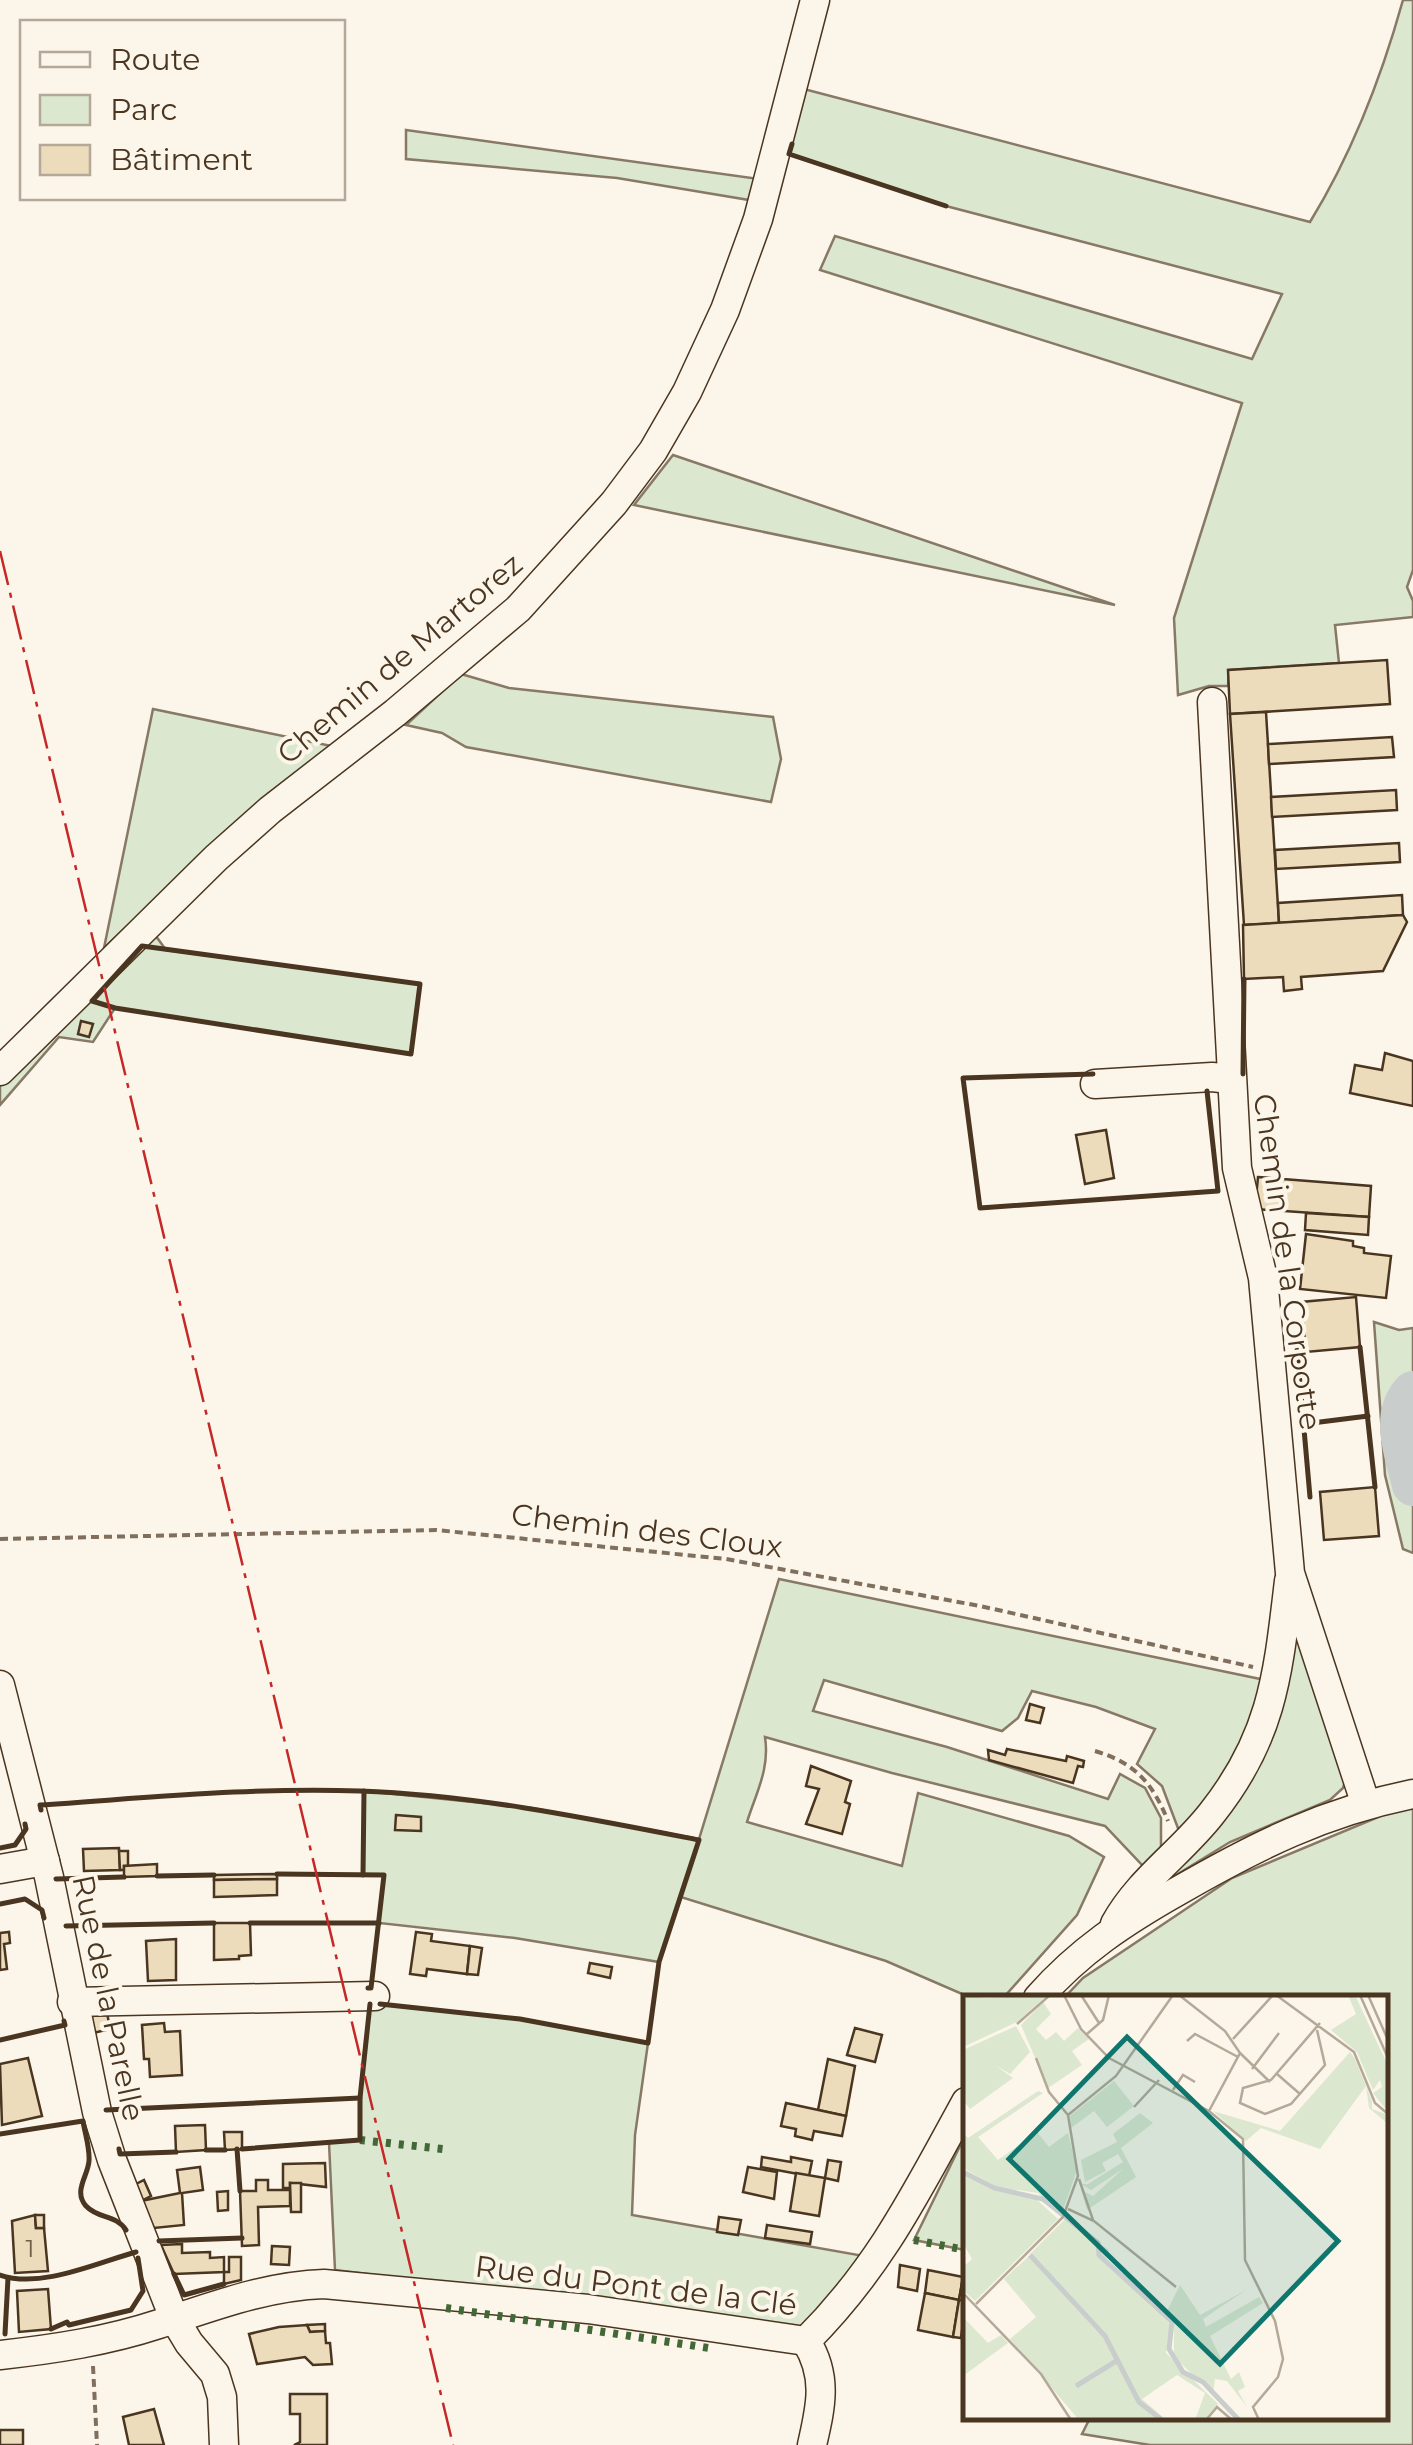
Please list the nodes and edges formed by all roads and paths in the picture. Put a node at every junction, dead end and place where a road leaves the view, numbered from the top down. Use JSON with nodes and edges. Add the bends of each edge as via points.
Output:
{"nodes":[{"id":1,"x":815,"y":0,"type":"edge"},
{"id":2,"x":1212,"y":702,"type":"dead end"},
{"id":3,"x":0,"y":1071,"type":"edge"},
{"id":4,"x":1230,"y":1079,"type":"junction"},
{"id":5,"x":1095,"y":1084,"type":"dead end"},
{"id":6,"x":0,"y":1539,"type":"edge"},
{"id":7,"x":1290,"y":1573,"type":"junction"},
{"id":8,"x":1278,"y":1672,"type":"junction"},
{"id":9,"x":0,"y":1686,"type":"edge"},
{"id":10,"x":1094,"y":1751,"type":"dead end"},
{"id":11,"x":1413,"y":1794,"type":"edge"},
{"id":12,"x":1366,"y":1805,"type":"junction"},
{"id":13,"x":1179,"y":1849,"type":"junction"},
{"id":14,"x":45,"y":1861,"type":"junction"},
{"id":15,"x":0,"y":1869,"type":"edge"},
{"id":16,"x":1112,"y":1929,"type":"junction"},
{"id":17,"x":1041,"y":1995,"type":"edge"},
{"id":18,"x":375,"y":1996,"type":"dead end"},
{"id":19,"x":72,"y":2002,"type":"junction"},
{"id":20,"x":963,"y":2107,"type":"edge"},
{"id":21,"x":174,"y":2318,"type":"junction"},
{"id":22,"x":806,"y":2341,"type":"junction"},
{"id":23,"x":91,"y":2342,"type":"junction"},
{"id":24,"x":0,"y":2354,"type":"edge"},
{"id":25,"x":97,"y":2445,"type":"edge"},
{"id":26,"x":224,"y":2445,"type":"edge"},
{"id":27,"x":812,"y":2445,"type":"edge"}],
"edges":[{"from":1,"to":3,"type":"street","name":"Chemin de Martorez","via":[[758,219],[725,310],[662,436],[614,503],[518,610],[216,858]]},
{"from":2,"to":4,"type":"street","name":"Chemin de la Corpotte"},
{"from":4,"to":5,"type":"street","name":"Chemin de la Corpotte"},
{"from":4,"to":7,"type":"street","name":"Chemin de la Corpotte","via":[[1237,1168],[1263,1278]]},
{"from":6,"to":8,"type":"path","name":"Chemin des Cloux","via":[[436,1530],[706,1558],[980,1606]]},
{"from":7,"to":8,"type":"street","name":"Chemin de la Corpotte"},
{"from":7,"to":12,"type":"street","name":"Chemin de la Corpotte"},
{"from":8,"to":13,"type":"street","name":"Chemin de la Corpotte","via":[[1266,1721],[1245,1763]]},
{"from":9,"to":14,"type":"street","name":"Rue de la Parelle"},
{"from":10,"to":13,"type":"path","via":[[1120,1758],[1139,1773],[1158,1796]]},
{"from":11,"to":12,"type":"street"},
{"from":12,"to":16,"type":"street","via":[[1245,1852]]},
{"from":13,"to":16,"type":"street","name":"Chemin de la Corpotte","via":[[1128,1900]]},
{"from":14,"to":15,"type":"street"},
{"from":14,"to":19,"type":"street","name":"Rue de la Parelle"},
{"from":16,"to":17,"type":"street"},
{"from":18,"to":19,"type":"street"},
{"from":19,"to":21,"type":"street","name":"Rue de la Parelle","via":[[112,2160]]},
{"from":20,"to":22,"type":"street","name":"Rue du Pont de la Clé","via":[[874,2264]]},
{"from":21,"to":22,"type":"street","name":"Rue du Pont de la Clé","via":[[291,2285],[324,2284],[588,2309]]},
{"from":21,"to":23,"type":"street","name":"Rue du Pont de la Clé"},
{"from":21,"to":26,"type":"street","name":"Rue de la Parelle","via":[[215,2374]]},
{"from":22,"to":27,"type":"street","via":[[822,2378]]},
{"from":23,"to":24,"type":"street","name":"Rue du Pont de la Clé"},
{"from":23,"to":25,"type":"path"}]}
